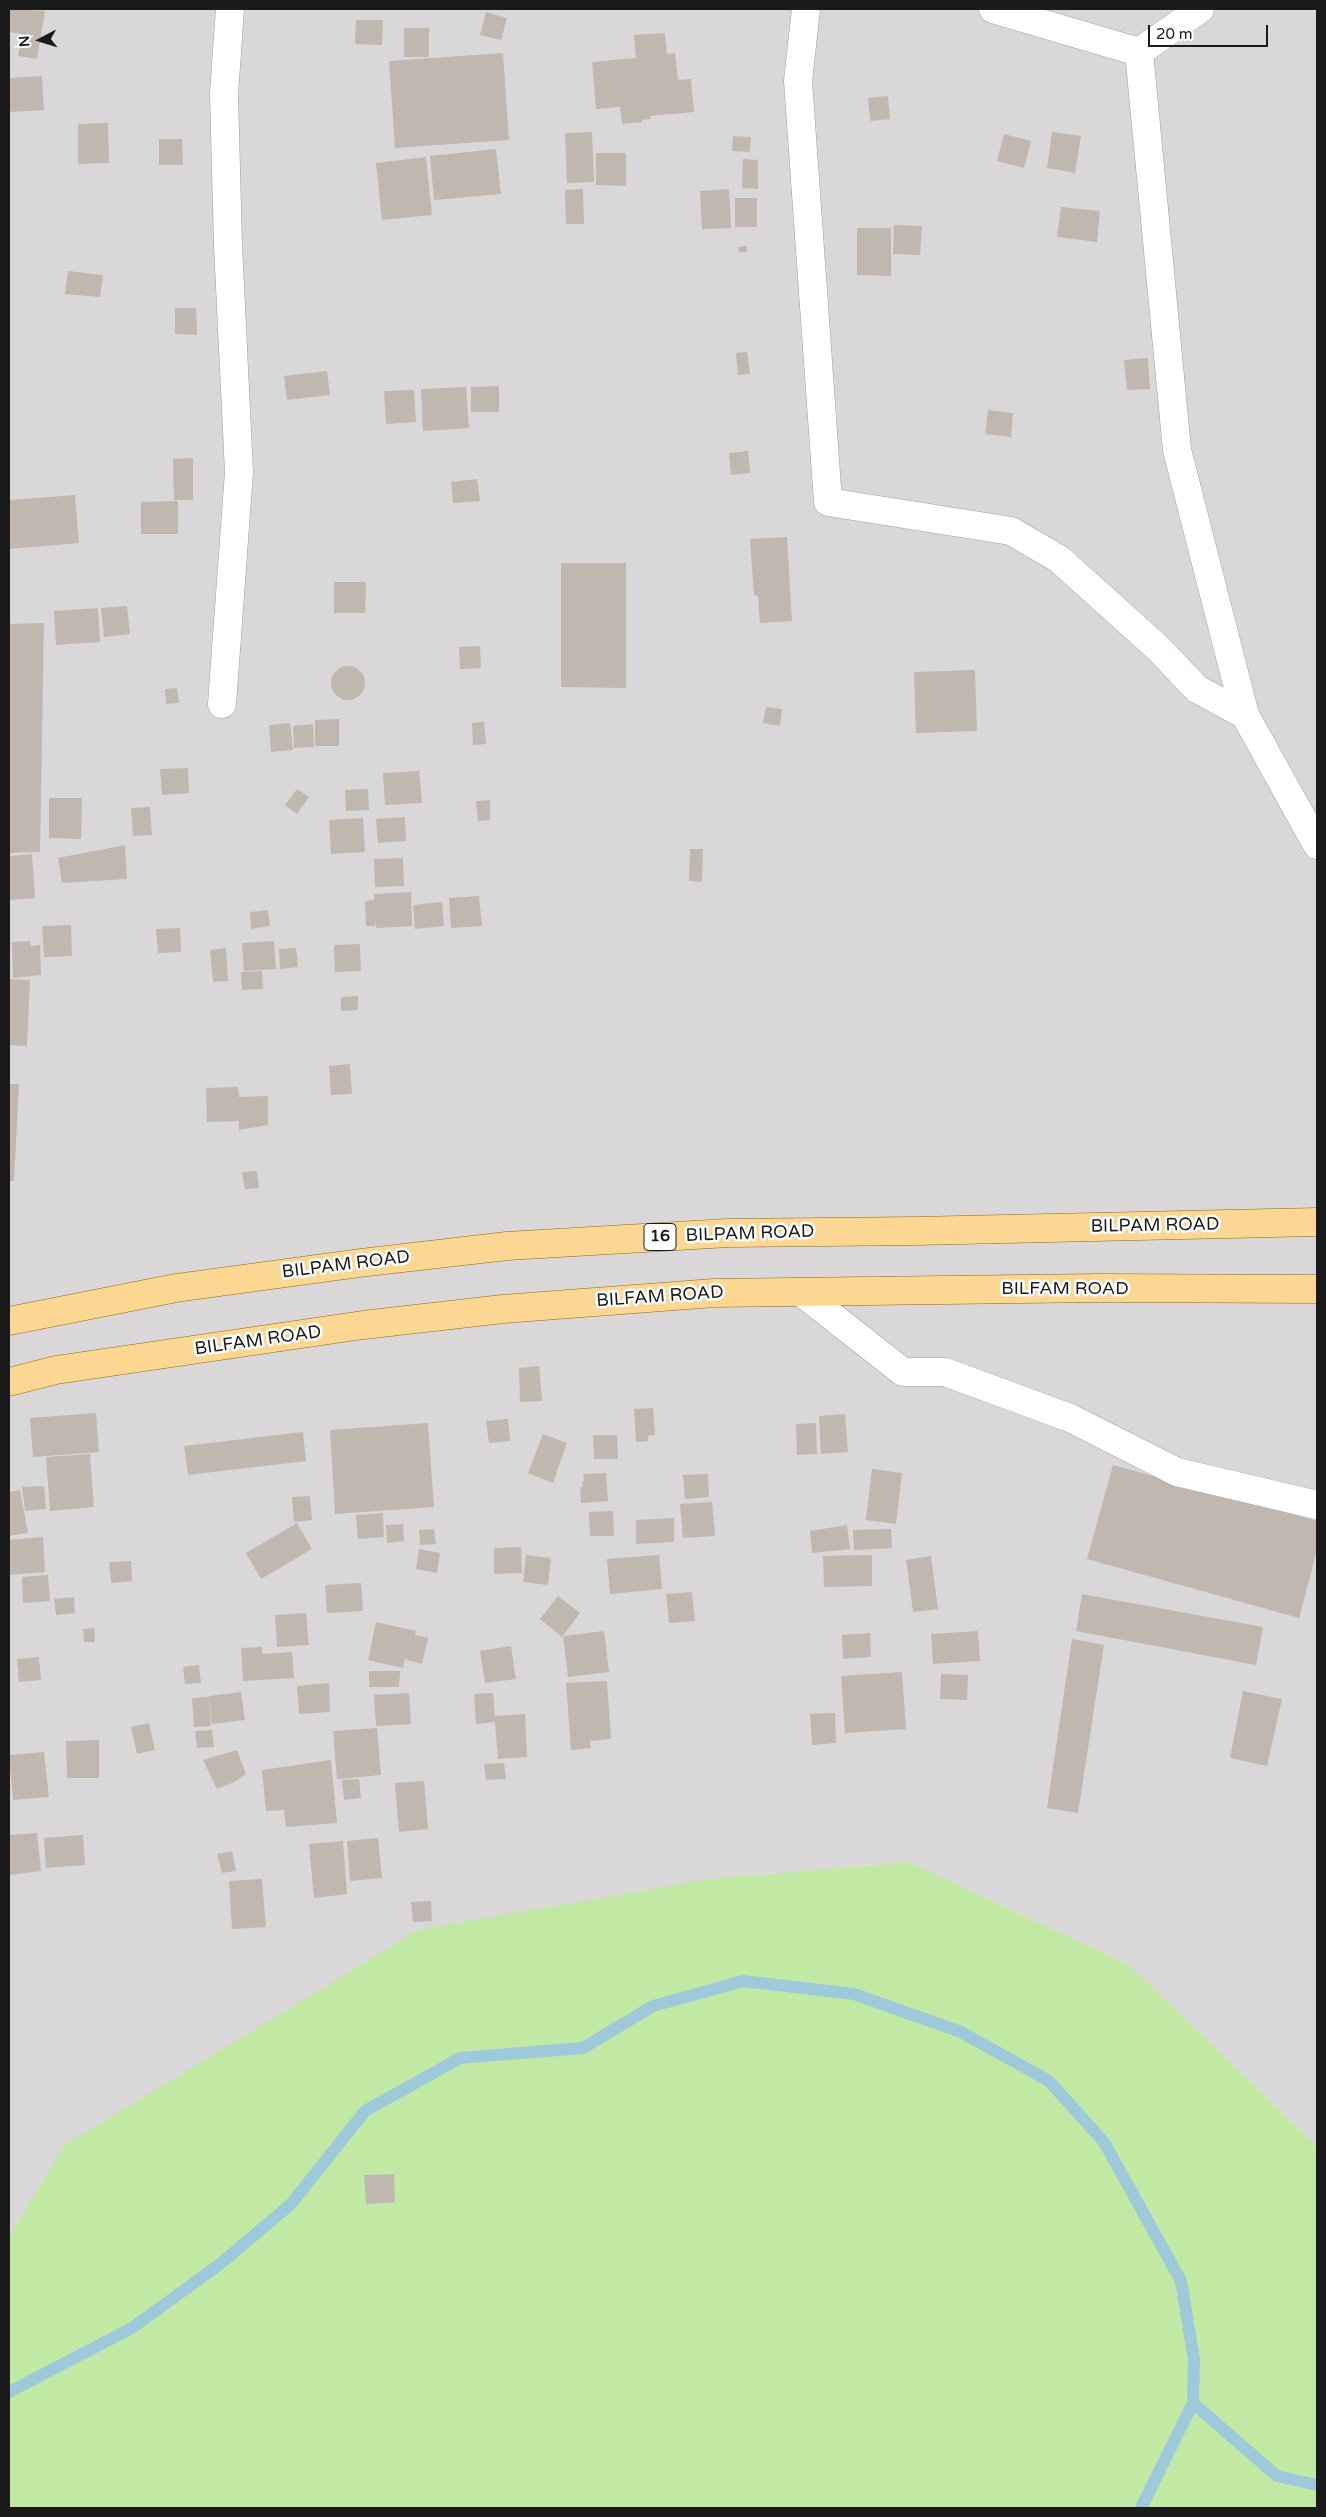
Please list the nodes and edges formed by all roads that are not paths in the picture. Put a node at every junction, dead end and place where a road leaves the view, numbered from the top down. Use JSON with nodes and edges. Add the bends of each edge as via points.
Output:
{"nodes":[{"id":1,"x":230,"y":9,"type":"edge"},
{"id":2,"x":806,"y":9,"type":"edge"},
{"id":3,"x":993,"y":9,"type":"edge"},
{"id":4,"x":1200,"y":9,"type":"edge"},
{"id":5,"x":1139,"y":52,"type":"junction"},
{"id":6,"x":222,"y":704,"type":"dead end"},
{"id":7,"x":1245,"y":715,"type":"junction"},
{"id":8,"x":1317,"y":845,"type":"edge"},
{"id":9,"x":1317,"y":1222,"type":"edge"},
{"id":10,"x":1317,"y":1289,"type":"edge"},
{"id":11,"x":801,"y":1292,"type":"junction"},
{"id":12,"x":9,"y":1321,"type":"edge"},
{"id":13,"x":9,"y":1382,"type":"edge"},
{"id":14,"x":1317,"y":1505,"type":"edge"}],
"edges":[{"from":1,"to":6,"type":"street","via":[[224,94],[240,472]]},
{"from":2,"to":7,"type":"street","via":[[798,81],[828,502],[1012,531],[1059,559],[1158,648],[1197,689]]},
{"from":3,"to":5,"type":"street"},
{"from":4,"to":5,"type":"street"},
{"from":5,"to":7,"type":"street","via":[[1177,450]]},
{"from":7,"to":8,"type":"street"},
{"from":9,"to":12,"type":"main road","name":"BILPAM ROAD","number":"16","via":[[728,1233],[507,1246],[176,1288]]},
{"from":10,"to":11,"type":"main road","name":"BILFAM ROAD"},
{"from":11,"to":13,"type":"main road","name":"BILFAM ROAD","via":[[714,1293],[503,1308],[65,1369]]},
{"from":11,"to":14,"type":"street","via":[[903,1372],[945,1372],[1070,1418],[1177,1472]]}]}
